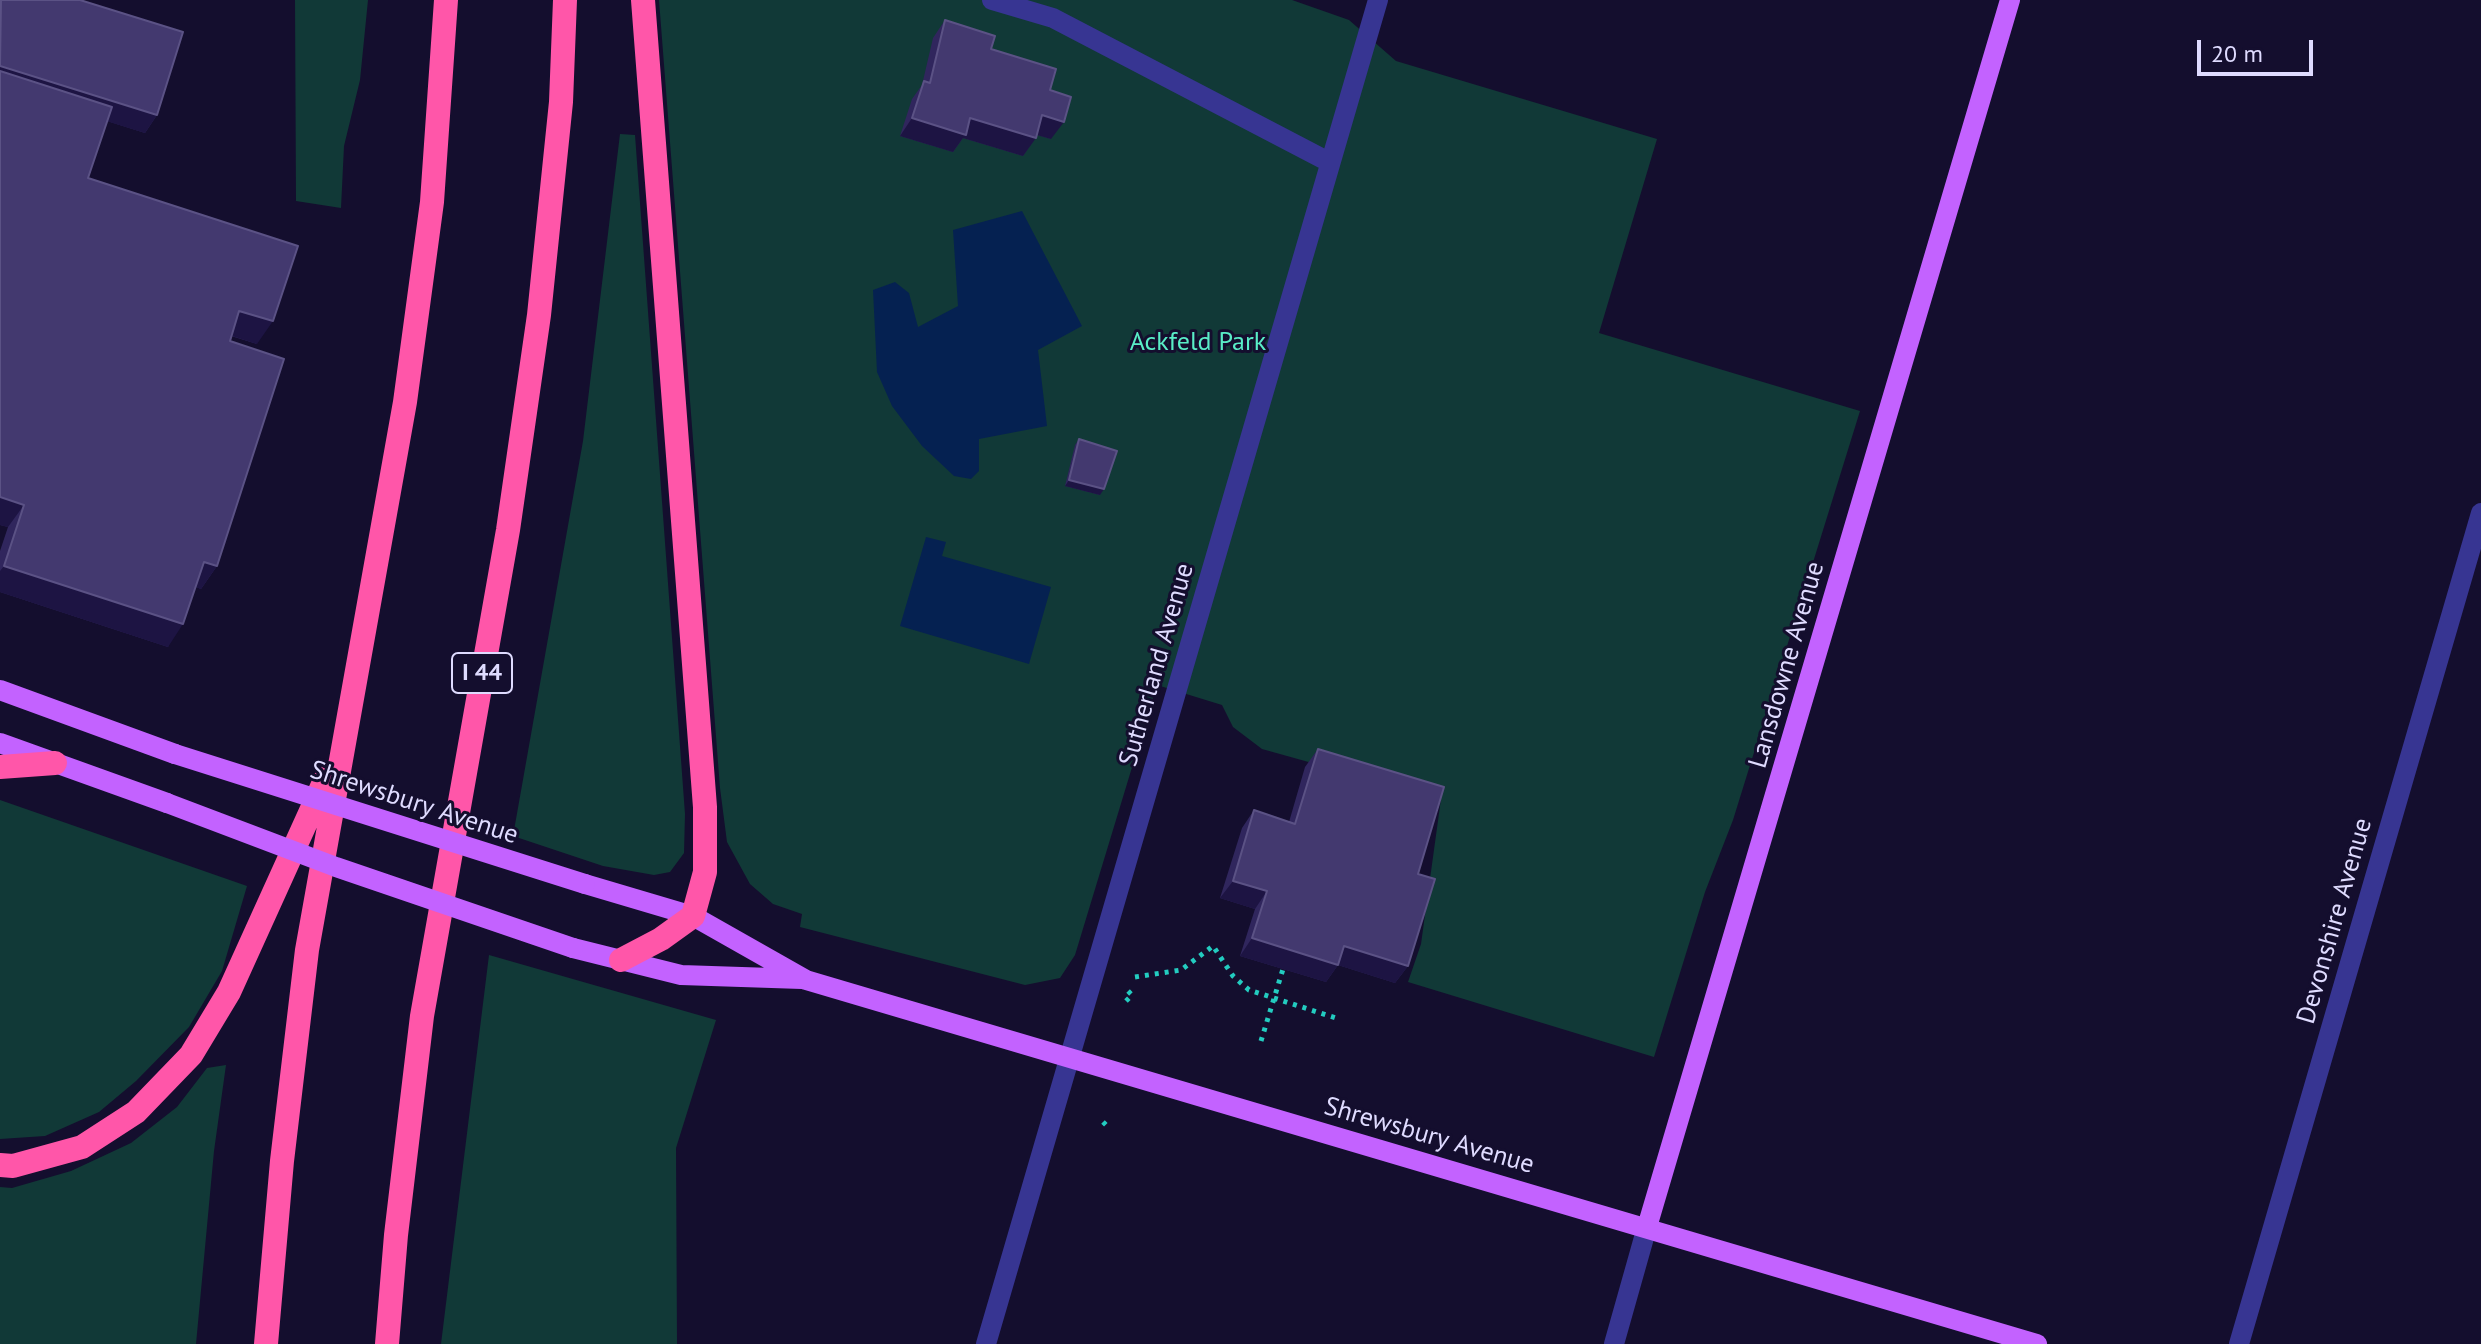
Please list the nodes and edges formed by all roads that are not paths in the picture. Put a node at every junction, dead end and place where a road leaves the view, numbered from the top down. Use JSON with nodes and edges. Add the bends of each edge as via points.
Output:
{"nodes":[{"id":1,"x":446,"y":0,"type":"edge"},
{"id":2,"x":565,"y":0,"type":"edge"},
{"id":3,"x":643,"y":0,"type":"edge"},
{"id":4,"x":992,"y":0,"type":"edge"},
{"id":5,"x":1378,"y":0,"type":"edge"},
{"id":6,"x":2010,"y":0,"type":"edge"},
{"id":7,"x":1329,"y":162,"type":"junction"},
{"id":8,"x":2481,"y":513,"type":"edge"},
{"id":9,"x":0,"y":690,"type":"edge"},
{"id":10,"x":343,"y":739,"type":"junction"},
{"id":11,"x":0,"y":743,"type":"edge"},
{"id":12,"x":55,"y":763,"type":"junction"},
{"id":13,"x":0,"y":767,"type":"edge"},
{"id":14,"x":693,"y":916,"type":"junction"},
{"id":15,"x":621,"y":960,"type":"junction"},
{"id":16,"x":806,"y":980,"type":"junction"},
{"id":17,"x":1071,"y":1059,"type":"junction"},
{"id":18,"x":0,"y":1165,"type":"edge"},
{"id":19,"x":1647,"y":1227,"type":"junction"},
{"id":20,"x":266,"y":1344,"type":"edge"},
{"id":21,"x":387,"y":1344,"type":"edge"},
{"id":22,"x":986,"y":1344,"type":"edge"},
{"id":23,"x":1614,"y":1344,"type":"edge"},
{"id":24,"x":2037,"y":1344,"type":"edge"},
{"id":25,"x":2239,"y":1344,"type":"edge"}],
"edges":[{"from":1,"to":10,"type":"highway","via":[[432,202],[405,402]]},
{"from":2,"to":21,"type":"highway","number":"I 44","via":[[561,102],[539,315],[508,530],[422,1016]]},
{"from":3,"to":14,"type":"highway","via":[[705,807],[705,872]]},
{"from":4,"to":7,"type":"street","via":[[1053,18]]},
{"from":5,"to":7,"type":"street","name":"Sutherland Avenue"},
{"from":6,"to":19,"type":"main road","name":"Lansdowne Avenue"},
{"from":7,"to":17,"type":"street","name":"Sutherland Avenue"},
{"from":8,"to":25,"type":"street","name":"Devonshire Avenue"},
{"from":9,"to":14,"type":"main road","name":"Shrewsbury Avenue","bridge":true,"via":[[175,754]]},
{"from":10,"to":18,"type":"highway","via":[[229,992],[191,1055],[136,1112],[82,1147]]},
{"from":10,"to":20,"type":"highway","via":[[307,950]]},
{"from":11,"to":12,"type":"main road","name":"Shrewsbury Avenue"},
{"from":12,"to":13,"type":"highway"},
{"from":12,"to":15,"type":"main road","name":"Shrewsbury Avenue","bridge":true,"via":[[336,867]]},
{"from":14,"to":15,"type":"highway"},
{"from":14,"to":16,"type":"main road","name":"Shrewsbury Avenue"},
{"from":15,"to":16,"type":"main road","name":"Shrewsbury Avenue","via":[[681,975]]},
{"from":16,"to":17,"type":"main road","name":"Shrewsbury Avenue"},
{"from":17,"to":19,"type":"main road","name":"Shrewsbury Avenue"},
{"from":17,"to":22,"type":"street","name":"Sutherland Avenue"},
{"from":19,"to":23,"type":"street","name":"Lansdowne Avenue"},
{"from":19,"to":24,"type":"main road","name":"Shrewsbury Avenue"}]}
